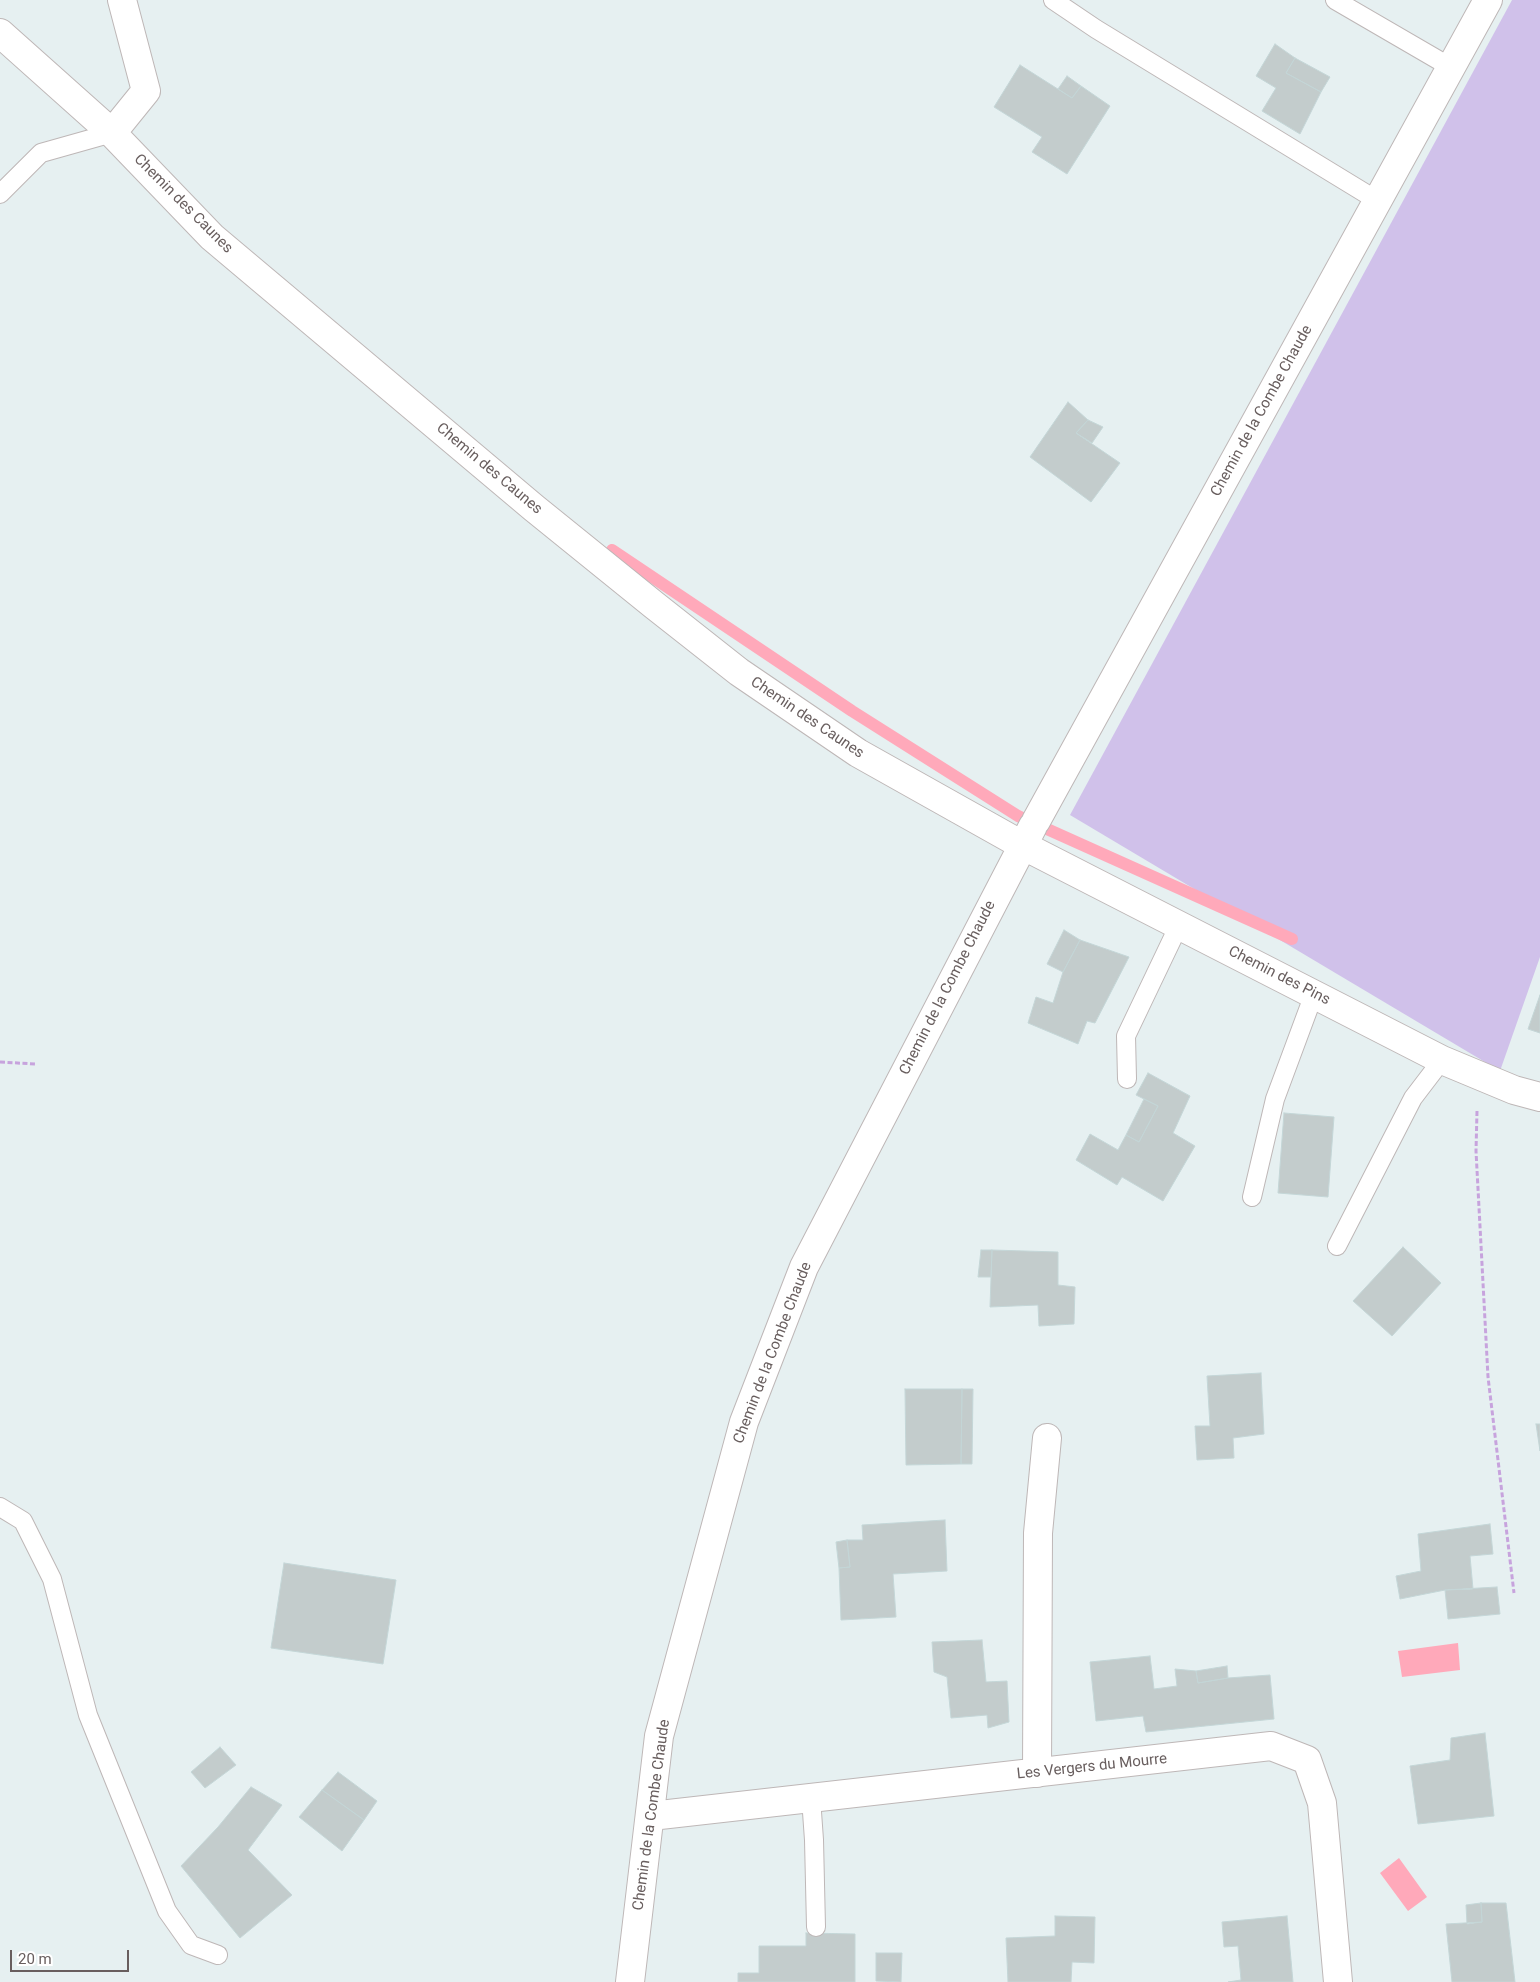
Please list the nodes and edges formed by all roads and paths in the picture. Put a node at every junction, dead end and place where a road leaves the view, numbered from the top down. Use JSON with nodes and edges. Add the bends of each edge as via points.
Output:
{"nodes":[{"id":1,"x":122,"y":0,"type":"edge"},
{"id":2,"x":1053,"y":0,"type":"edge"},
{"id":3,"x":1335,"y":0,"type":"edge"},
{"id":4,"x":1488,"y":0,"type":"edge"},
{"id":5,"x":0,"y":33,"type":"edge"},
{"id":6,"x":1452,"y":68,"type":"junction"},
{"id":7,"x":112,"y":133,"type":"junction"},
{"id":8,"x":0,"y":194,"type":"edge"},
{"id":9,"x":1378,"y":202,"type":"junction"},
{"id":10,"x":1030,"y":831,"type":"junction"},
{"id":11,"x":1178,"y":924,"type":"junction"},
{"id":12,"x":1314,"y":994,"type":"junction"},
{"id":13,"x":1442,"y":1060,"type":"junction"},
{"id":14,"x":0,"y":1062,"type":"edge"},
{"id":15,"x":35,"y":1064,"type":"dead end"},
{"id":16,"x":1478,"y":1075,"type":"junction"},
{"id":17,"x":1128,"y":1079,"type":"dead end"},
{"id":18,"x":1540,"y":1097,"type":"edge"},
{"id":19,"x":1252,"y":1197,"type":"dead end"},
{"id":20,"x":1337,"y":1246,"type":"dead end"},
{"id":21,"x":1047,"y":1438,"type":"dead end"},
{"id":22,"x":0,"y":1507,"type":"edge"},
{"id":23,"x":1514,"y":1593,"type":"dead end"},
{"id":24,"x":1037,"y":1773,"type":"junction"},
{"id":25,"x":811,"y":1798,"type":"junction"},
{"id":26,"x":650,"y":1816,"type":"junction"},
{"id":27,"x":816,"y":1927,"type":"dead end"},
{"id":28,"x":218,"y":1956,"type":"dead end"},
{"id":29,"x":630,"y":1982,"type":"edge"},
{"id":30,"x":1338,"y":1982,"type":"edge"}],
"edges":[{"from":1,"to":7,"type":"street","via":[[146,91]]},
{"from":2,"to":9,"type":"lane"},
{"from":3,"to":6,"type":"lane"},
{"from":4,"to":6,"type":"street","name":"Chemin de la Combe Chaude"},
{"from":5,"to":7,"type":"street","name":"Chemin des Caunes"},
{"from":6,"to":9,"type":"street","name":"Chemin de la Combe Chaude"},
{"from":7,"to":8,"type":"lane","via":[[41,153]]},
{"from":7,"to":10,"type":"street","name":"Chemin des Caunes","via":[[212,237],[527,502],[739,672],[858,753]]},
{"from":9,"to":10,"type":"street","name":"Chemin de la Combe Chaude"},
{"from":10,"to":11,"type":"street","name":"Chemin des Pins"},
{"from":10,"to":26,"type":"street","name":"Chemin de la Combe Chaude","via":[[804,1267],[744,1422],[659,1736]]},
{"from":11,"to":12,"type":"street","name":"Chemin des Pins"},
{"from":11,"to":17,"type":"lane","via":[[1126,1036]]},
{"from":12,"to":13,"type":"street","name":"Chemin des Pins"},
{"from":12,"to":19,"type":"lane","via":[[1276,1099]]},
{"from":13,"to":16,"type":"street","name":"Chemin des Pins"},
{"from":13,"to":20,"type":"lane","via":[[1414,1098]]},
{"from":14,"to":15,"type":"path"},
{"from":16,"to":18,"type":"street","name":"Chemin des Pins"},
{"from":16,"to":23,"type":"path","via":[[1476,1151],[1488,1377]]},
{"from":21,"to":24,"type":"street","via":[[1038,1533]]},
{"from":22,"to":28,"type":"lane","via":[[23,1521],[52,1579],[88,1715],[167,1911],[191,1945]]},
{"from":24,"to":25,"type":"street","name":"Les Vergers du Mourre"},
{"from":24,"to":30,"type":"street","name":"Les Vergers du Mourre","via":[[1271,1746],[1307,1760],[1322,1803]]},
{"from":25,"to":26,"type":"street","name":"Les Vergers du Mourre"},
{"from":25,"to":27,"type":"lane"},
{"from":26,"to":29,"type":"street","name":"Chemin de la Combe Chaude"}]}
